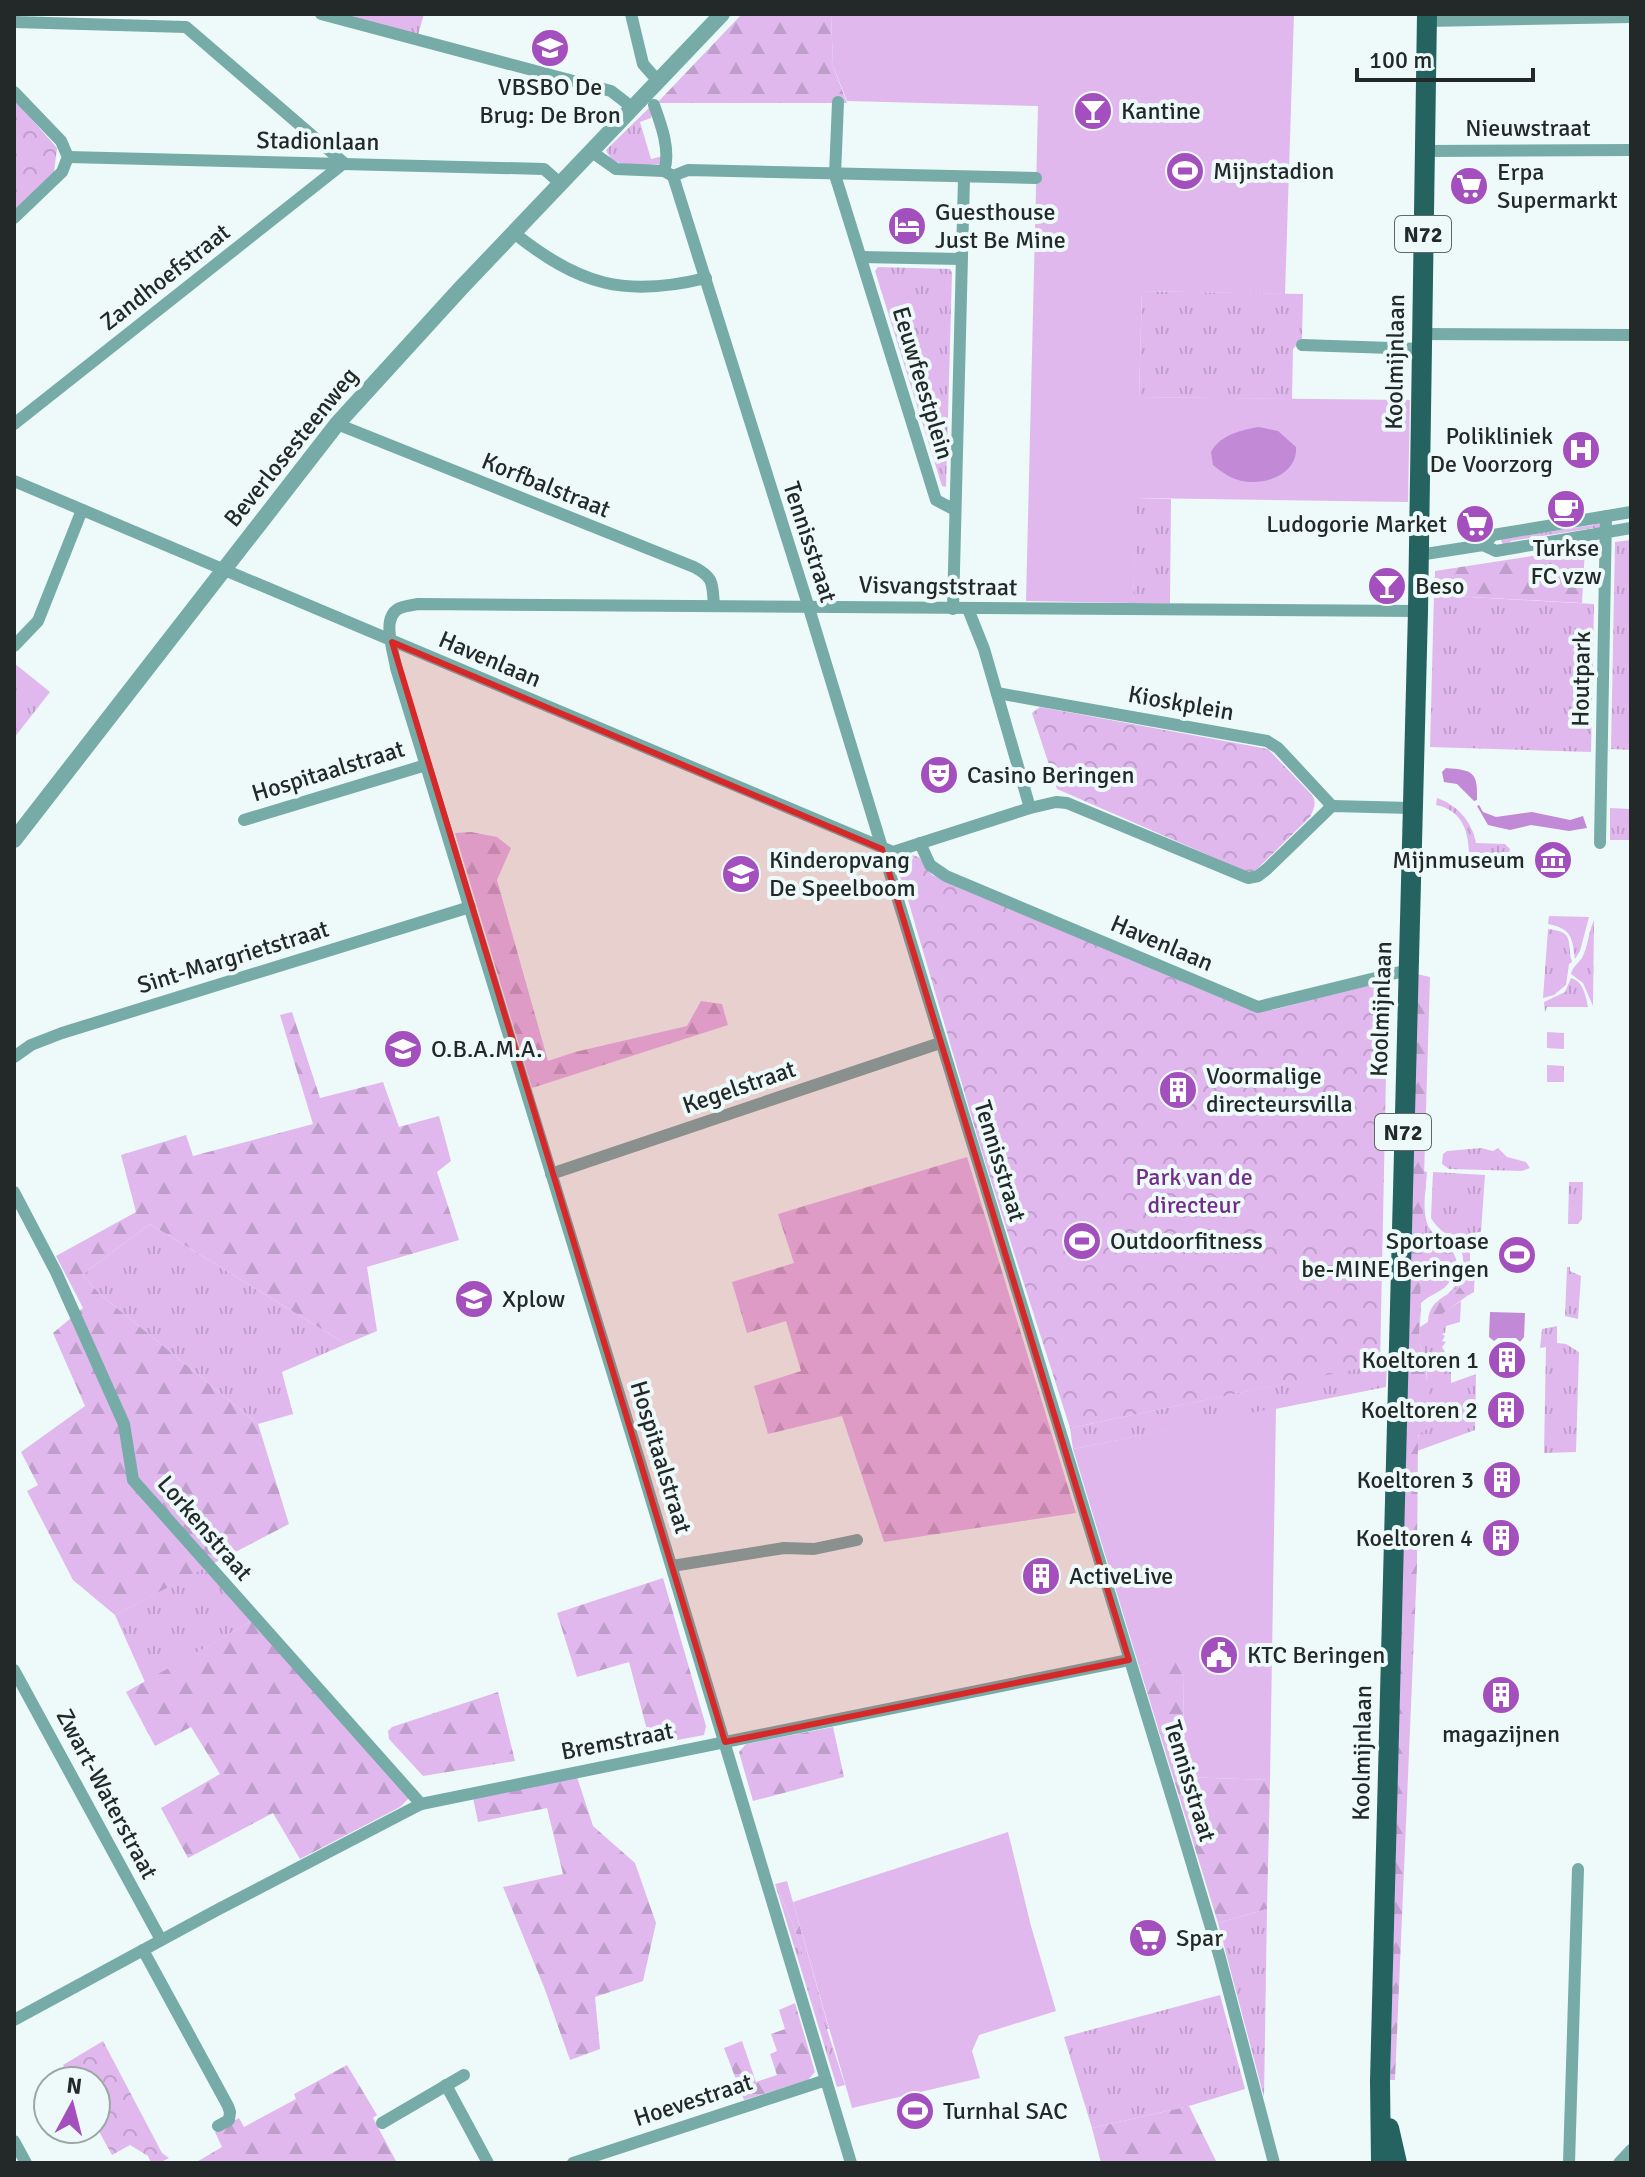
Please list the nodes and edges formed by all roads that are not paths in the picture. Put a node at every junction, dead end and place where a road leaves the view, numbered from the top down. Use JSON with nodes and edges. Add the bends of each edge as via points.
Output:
{"nodes":[{"id":1,"x":321,"y":14,"type":"edge"},
{"id":2,"x":631,"y":14,"type":"edge"},
{"id":3,"x":722,"y":14,"type":"edge"},
{"id":4,"x":1631,"y":17,"type":"edge"},
{"id":5,"x":1427,"y":18,"type":"edge"},
{"id":6,"x":14,"y":22,"type":"edge"},
{"id":7,"x":658,"y":81,"type":"junction"},
{"id":8,"x":14,"y":92,"type":"edge"},
{"id":9,"x":838,"y":102,"type":"dead end"},
{"id":10,"x":654,"y":105,"type":"dead end"},
{"id":11,"x":633,"y":108,"type":"junction"},
{"id":12,"x":1631,"y":150,"type":"edge"},
{"id":13,"x":1425,"y":151,"type":"junction"},
{"id":14,"x":592,"y":152,"type":"junction"},
{"id":15,"x":68,"y":157,"type":"junction"},
{"id":16,"x":344,"y":163,"type":"junction"},
{"id":17,"x":668,"y":174,"type":"junction"},
{"id":18,"x":835,"y":175,"type":"junction"},
{"id":19,"x":964,"y":178,"type":"junction"},
{"id":20,"x":1036,"y":178,"type":"dead end"},
{"id":21,"x":561,"y":184,"type":"junction"},
{"id":22,"x":14,"y":218,"type":"edge"},
{"id":23,"x":514,"y":233,"type":"junction"},
{"id":24,"x":861,"y":257,"type":"junction"},
{"id":25,"x":961,"y":259,"type":"junction"},
{"id":26,"x":706,"y":278,"type":"junction"},
{"id":27,"x":1631,"y":335,"type":"edge"},
{"id":28,"x":1421,"y":341,"type":"junction"},
{"id":29,"x":1302,"y":345,"type":"dead end"},
{"id":30,"x":14,"y":424,"type":"edge"},
{"id":31,"x":337,"y":424,"type":"junction"},
{"id":32,"x":14,"y":481,"type":"edge"},
{"id":33,"x":82,"y":510,"type":"junction"},
{"id":34,"x":955,"y":510,"type":"junction"},
{"id":35,"x":1631,"y":512,"type":"edge"},
{"id":36,"x":1606,"y":516,"type":"junction"},
{"id":37,"x":1631,"y":528,"type":"edge"},
{"id":38,"x":1606,"y":532,"type":"junction"},
{"id":39,"x":1483,"y":545,"type":"junction"},
{"id":40,"x":1419,"y":555,"type":"junction"},
{"id":41,"x":223,"y":571,"type":"junction"},
{"id":42,"x":808,"y":605,"type":"junction"},
{"id":43,"x":714,"y":606,"type":"junction"},
{"id":44,"x":953,"y":609,"type":"junction"},
{"id":45,"x":968,"y":609,"type":"junction"},
{"id":46,"x":1418,"y":611,"type":"junction"},
{"id":47,"x":392,"y":642,"type":"junction"},
{"id":48,"x":14,"y":646,"type":"edge"},
{"id":49,"x":997,"y":693,"type":"junction"},
{"id":50,"x":426,"y":765,"type":"junction"},
{"id":51,"x":1332,"y":806,"type":"junction"},
{"id":52,"x":1030,"y":808,"type":"junction"},
{"id":53,"x":1412,"y":808,"type":"junction"},
{"id":54,"x":244,"y":820,"type":"dead end"},
{"id":55,"x":14,"y":840,"type":"edge"},
{"id":56,"x":920,"y":843,"type":"junction"},
{"id":57,"x":1600,"y":843,"type":"dead end"},
{"id":58,"x":882,"y":849,"type":"junction"},
{"id":59,"x":470,"y":907,"type":"junction"},
{"id":60,"x":1408,"y":970,"type":"junction"},
{"id":61,"x":940,"y":1043,"type":"junction"},
{"id":62,"x":14,"y":1057,"type":"edge"},
{"id":63,"x":551,"y":1174,"type":"junction"},
{"id":64,"x":14,"y":1192,"type":"edge"},
{"id":65,"x":857,"y":1540,"type":"dead end"},
{"id":66,"x":672,"y":1566,"type":"junction"},
{"id":67,"x":1129,"y":1660,"type":"junction"},
{"id":68,"x":14,"y":1670,"type":"edge"},
{"id":69,"x":725,"y":1742,"type":"junction"},
{"id":70,"x":421,"y":1804,"type":"junction"},
{"id":71,"x":1578,"y":1869,"type":"dead end"},
{"id":72,"x":161,"y":1940,"type":"junction"},
{"id":73,"x":143,"y":1950,"type":"junction"},
{"id":74,"x":14,"y":2020,"type":"edge"},
{"id":75,"x":464,"y":2075,"type":"dead end"},
{"id":76,"x":826,"y":2080,"type":"junction"},
{"id":77,"x":446,"y":2085,"type":"junction"},
{"id":78,"x":219,"y":2089,"type":"junction"},
{"id":79,"x":205,"y":2097,"type":"dead end"},
{"id":80,"x":1381,"y":2102,"type":"junction"},
{"id":81,"x":382,"y":2123,"type":"dead end"},
{"id":82,"x":218,"y":2126,"type":"dead end"},
{"id":83,"x":14,"y":2141,"type":"edge"},
{"id":84,"x":1631,"y":2150,"type":"edge"},
{"id":85,"x":26,"y":2163,"type":"edge"},
{"id":86,"x":488,"y":2163,"type":"edge"},
{"id":87,"x":573,"y":2163,"type":"edge"},
{"id":88,"x":851,"y":2163,"type":"edge"},
{"id":89,"x":1274,"y":2163,"type":"edge"},
{"id":90,"x":1381,"y":2163,"type":"edge"},
{"id":91,"x":1397,"y":2163,"type":"edge"},
{"id":92,"x":1569,"y":2163,"type":"edge"},
{"id":93,"x":1619,"y":2163,"type":"edge"}],
"edges":[{"from":1,"to":11,"type":"street","via":[[611,91]]},
{"from":2,"to":7,"type":"street","via":[[643,64]]},
{"from":3,"to":7,"type":"street","name":"Beverlosesteenweg"},
{"from":4,"to":5,"type":"street"},
{"from":5,"to":13,"type":"main road","name":"Koolmijnlaan","number":"N72"},
{"from":6,"to":16,"type":"street","via":[[186,27]]},
{"from":7,"to":11,"type":"street","name":"Beverlosesteenweg"},
{"from":8,"to":15,"type":"street","via":[[61,141]]},
{"from":9,"to":18,"type":"street","name":"Eeuwfeestplein"},
{"from":10,"to":17,"type":"street","name":"Tennisstraat"},
{"from":11,"to":14,"type":"street","name":"Beverlosesteenweg"},
{"from":12,"to":13,"type":"street","name":"Nieuwstraat"},
{"from":13,"to":28,"type":"main road","name":"Koolmijnlaan","number":"N72"},
{"from":14,"to":17,"type":"street","via":[[616,169]]},
{"from":14,"to":21,"type":"street","name":"Beverlosesteenweg"},
{"from":15,"to":16,"type":"street","name":"Stadionlaan"},
{"from":15,"to":22,"type":"street","via":[[62,172]]},
{"from":16,"to":21,"type":"street","name":"Stadionlaan","via":[[544,169]]},
{"from":16,"to":30,"type":"street","name":"Zandhoefstraat"},
{"from":17,"to":18,"type":"street","via":[[688,170]]},
{"from":17,"to":26,"type":"street","name":"Tennisstraat"},
{"from":18,"to":19,"type":"street"},
{"from":18,"to":24,"type":"street","name":"Eeuwfeestplein"},
{"from":19,"to":20,"type":"street"},
{"from":19,"to":25,"type":"street","name":"Eeuwfeestplein"},
{"from":21,"to":23,"type":"street","name":"Beverlosesteenweg"},
{"from":23,"to":26,"type":"street","via":[[567,270],[615,286],[671,287]]},
{"from":23,"to":31,"type":"street","name":"Beverlosesteenweg"},
{"from":24,"to":25,"type":"street"},
{"from":24,"to":34,"type":"street","name":"Eeuwfeestplein","via":[[936,500]]},
{"from":25,"to":34,"type":"street","name":"Eeuwfeestplein"},
{"from":26,"to":42,"type":"street","name":"Tennisstraat"},
{"from":27,"to":28,"type":"street"},
{"from":28,"to":29,"type":"street"},
{"from":28,"to":40,"type":"main road","name":"Koolmijnlaan","number":"N72"},
{"from":31,"to":41,"type":"street","name":"Beverlosesteenweg"},
{"from":31,"to":43,"type":"street","name":"Korfbalstraat","via":[[694,567],[709,575]]},
{"from":32,"to":33,"type":"street","name":"Havenlaan"},
{"from":33,"to":41,"type":"street","name":"Havenlaan"},
{"from":33,"to":48,"type":"street","via":[[38,621]]},
{"from":34,"to":44,"type":"street","name":"Eeuwfeestplein"},
{"from":35,"to":36,"type":"street"},
{"from":36,"to":38,"type":"street","name":"Houtpark"},
{"from":36,"to":39,"type":"street","via":[[1493,535]]},
{"from":37,"to":38,"type":"street"},
{"from":38,"to":39,"type":"street","via":[[1496,551]]},
{"from":38,"to":57,"type":"street","name":"Houtpark"},
{"from":39,"to":40,"type":"street"},
{"from":40,"to":46,"type":"main road","name":"Koolmijnlaan","number":"N72"},
{"from":41,"to":47,"type":"street","name":"Havenlaan"},
{"from":41,"to":55,"type":"street","name":"Beverlosesteenweg"},
{"from":42,"to":43,"type":"street","name":"Visvangststraat"},
{"from":42,"to":44,"type":"street","name":"Visvangststraat"},
{"from":42,"to":58,"type":"street","name":"Tennisstraat"},
{"from":43,"to":47,"type":"street","name":"Visvangststraat","via":[[418,604],[392,615]]},
{"from":44,"to":45,"type":"street","name":"Visvangststraat"},
{"from":45,"to":46,"type":"street","name":"Visvangststraat"},
{"from":45,"to":49,"type":"street"},
{"from":46,"to":53,"type":"main road","name":"Koolmijnlaan","number":"N72"},
{"from":47,"to":50,"type":"street","name":"Hospitaalstraat"},
{"from":47,"to":58,"type":"street","name":"Havenlaan"},
{"from":49,"to":51,"type":"street","name":"Kioskplein","via":[[1267,741]]},
{"from":49,"to":52,"type":"street"},
{"from":50,"to":54,"type":"street","name":"Hospitaalstraat"},
{"from":50,"to":59,"type":"street","name":"Hospitaalstraat"},
{"from":51,"to":52,"type":"street","via":[[1267,869],[1248,878],[1067,803]]},
{"from":51,"to":53,"type":"street"},
{"from":52,"to":56,"type":"street"},
{"from":53,"to":60,"type":"main road","name":"Koolmijnlaan","number":"N72"},
{"from":56,"to":58,"type":"street","via":[[893,852]]},
{"from":56,"to":60,"type":"street","name":"Havenlaan","via":[[930,865],[946,876],[1258,1007]]},
{"from":58,"to":61,"type":"street","name":"Tennisstraat"},
{"from":59,"to":62,"type":"street","name":"Sint-Margrietstraat","via":[[62,1033]]},
{"from":59,"to":63,"type":"street","name":"Hospitaalstraat"},
{"from":60,"to":80,"type":"main road","name":"Koolmijnlaan","number":"N72"},
{"from":61,"to":63,"type":"street","name":"Kegelstraat"},
{"from":61,"to":67,"type":"street","name":"Tennisstraat"},
{"from":63,"to":66,"type":"street","name":"Hospitaalstraat"},
{"from":64,"to":70,"type":"street","name":"Lorkenstraat","via":[[124,1424],[133,1480]]},
{"from":65,"to":66,"type":"street"},
{"from":66,"to":69,"type":"street","name":"Hospitaalstraat"},
{"from":67,"to":69,"type":"street","name":"Bremstraat"},
{"from":67,"to":89,"type":"street","name":"Tennisstraat","via":[[1220,1958]]},
{"from":68,"to":72,"type":"street","name":"Zwart-Waterstraat"},
{"from":69,"to":70,"type":"street","name":"Bremstraat"},
{"from":69,"to":76,"type":"street","name":"Hospitaalstraat"},
{"from":70,"to":72,"type":"street","name":"Bremstraat"},
{"from":71,"to":92,"type":"street"},
{"from":72,"to":73,"type":"street","name":"Bremstraat"},
{"from":73,"to":74,"type":"street","name":"Bremstraat"},
{"from":73,"to":78,"type":"street"},
{"from":75,"to":77,"type":"street"},
{"from":76,"to":87,"type":"street","name":"Hoevestraat"},
{"from":76,"to":88,"type":"street","name":"Hospitaalstraat"},
{"from":77,"to":81,"type":"street"},
{"from":77,"to":86,"type":"street"},
{"from":78,"to":79,"type":"street"},
{"from":78,"to":82,"type":"street","via":[[230,2112],[229,2120]]},
{"from":80,"to":90,"type":"main road","name":"Koolmijnlaan","number":"N72"},
{"from":80,"to":91,"type":"main road","name":"Koolmijnlaan","number":"N72"},
{"from":83,"to":85,"type":"street"},
{"from":84,"to":93,"type":"street"}]}
